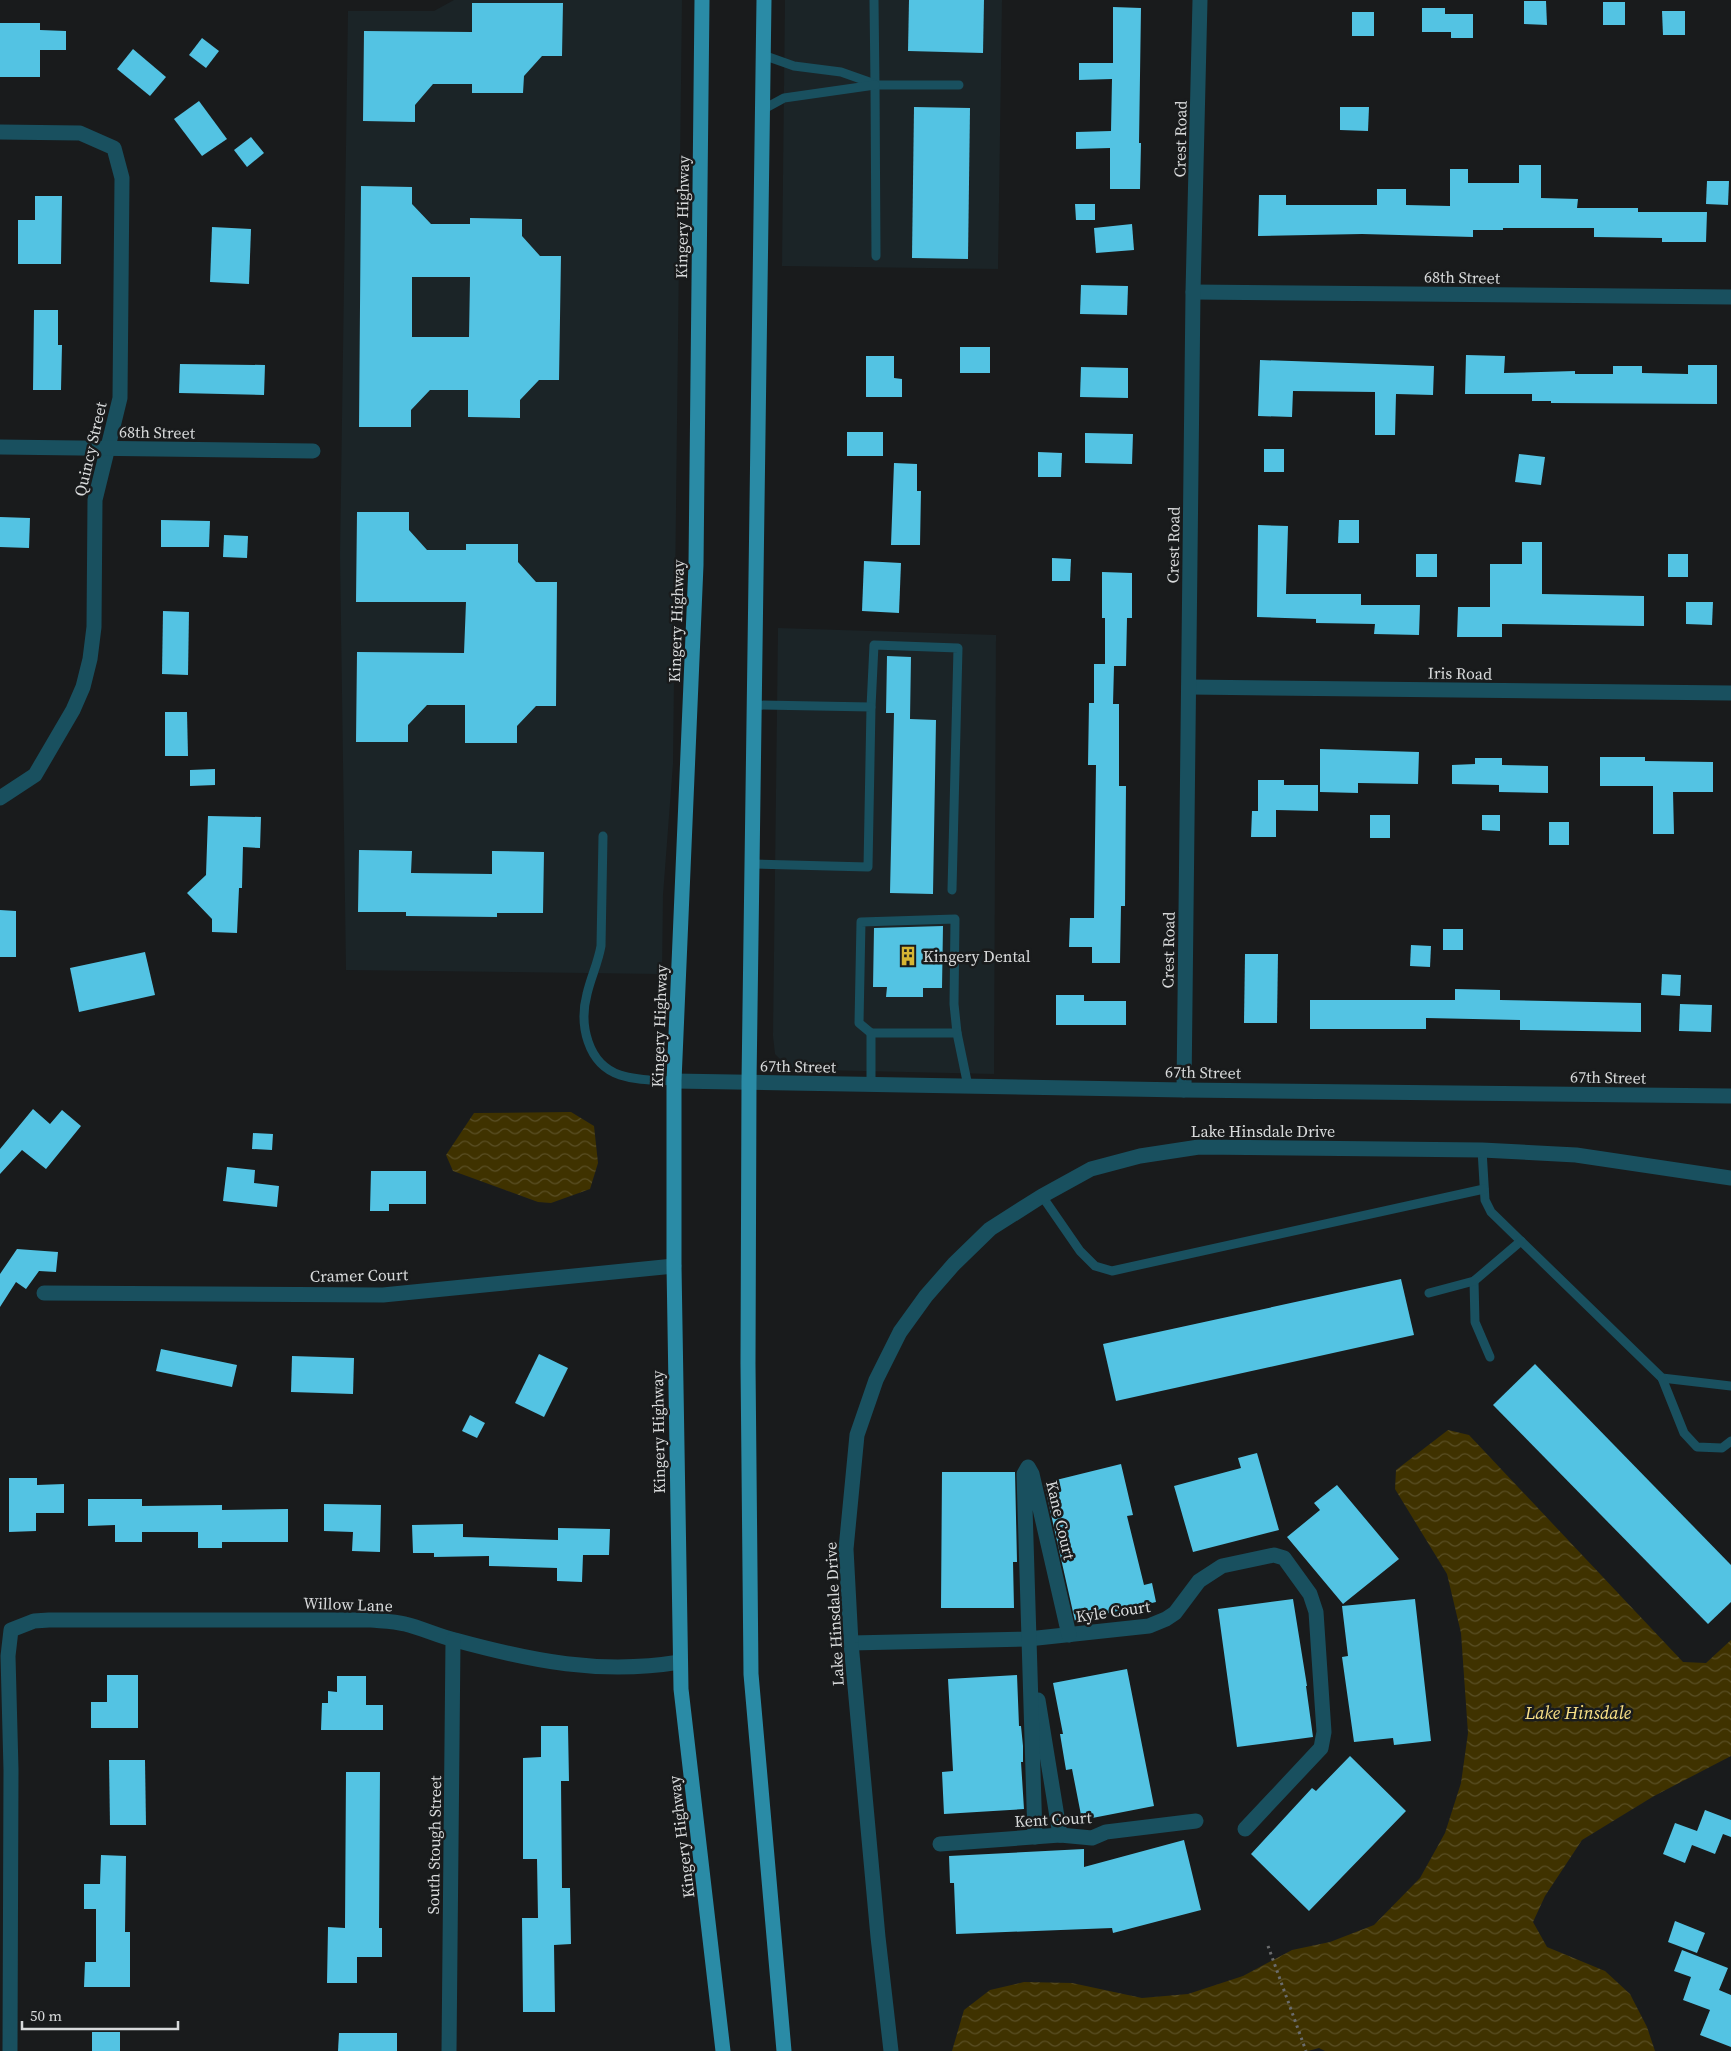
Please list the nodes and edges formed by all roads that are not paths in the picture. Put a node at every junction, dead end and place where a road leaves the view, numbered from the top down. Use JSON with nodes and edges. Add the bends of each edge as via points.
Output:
{"nodes":[{"id":1,"x":702,"y":0,"type":"edge"},
{"id":2,"x":764,"y":0,"type":"edge"},
{"id":3,"x":874,"y":0,"type":"edge"},
{"id":4,"x":1200,"y":0,"type":"edge"},
{"id":5,"x":763,"y":55,"type":"junction"},
{"id":6,"x":875,"y":85,"type":"junction"},
{"id":7,"x":959,"y":85,"type":"dead end"},
{"id":8,"x":762,"y":110,"type":"junction"},
{"id":9,"x":0,"y":132,"type":"edge"},
{"id":10,"x":876,"y":256,"type":"dead end"},
{"id":11,"x":1193,"y":292,"type":"junction"},
{"id":12,"x":1731,"y":297,"type":"edge"},
{"id":13,"x":0,"y":447,"type":"edge"},
{"id":14,"x":108,"y":448,"type":"junction"},
{"id":15,"x":313,"y":451,"type":"dead end"},
{"id":16,"x":1189,"y":688,"type":"junction"},
{"id":17,"x":1731,"y":693,"type":"edge"},
{"id":18,"x":754,"y":705,"type":"junction"},
{"id":19,"x":872,"y":707,"type":"junction"},
{"id":20,"x":0,"y":798,"type":"edge"},
{"id":21,"x":602,"y":836,"type":"dead end"},
{"id":22,"x":752,"y":864,"type":"junction"},
{"id":23,"x":952,"y":890,"type":"dead end"},
{"id":24,"x":871,"y":1033,"type":"junction"},
{"id":25,"x":957,"y":1033,"type":"junction"},
{"id":26,"x":674,"y":1081,"type":"junction"},
{"id":27,"x":749,"y":1082,"type":"junction"},
{"id":28,"x":871,"y":1084,"type":"junction"},
{"id":29,"x":968,"y":1086,"type":"junction"},
{"id":30,"x":1184,"y":1090,"type":"junction"},
{"id":31,"x":1731,"y":1096,"type":"edge"},
{"id":32,"x":1482,"y":1150,"type":"junction"},
{"id":33,"x":1731,"y":1178,"type":"edge"},
{"id":34,"x":1484,"y":1189,"type":"junction"},
{"id":35,"x":1042,"y":1196,"type":"junction"},
{"id":36,"x":1521,"y":1241,"type":"junction"},
{"id":37,"x":674,"y":1266,"type":"junction"},
{"id":38,"x":1474,"y":1281,"type":"junction"},
{"id":39,"x":44,"y":1293,"type":"dead end"},
{"id":40,"x":1429,"y":1293,"type":"dead end"},
{"id":41,"x":1490,"y":1357,"type":"dead end"},
{"id":42,"x":1662,"y":1378,"type":"junction"},
{"id":43,"x":1731,"y":1386,"type":"edge"},
{"id":44,"x":1731,"y":1441,"type":"edge"},
{"id":45,"x":1069,"y":1635,"type":"junction"},
{"id":46,"x":1028,"y":1639,"type":"junction"},
{"id":47,"x":453,"y":1640,"type":"junction"},
{"id":48,"x":852,"y":1643,"type":"junction"},
{"id":49,"x":680,"y":1662,"type":"junction"},
{"id":50,"x":1196,"y":1821,"type":"dead end"},
{"id":51,"x":1244,"y":1829,"type":"dead end"},
{"id":52,"x":1060,"y":1835,"type":"junction"},
{"id":53,"x":1035,"y":1837,"type":"junction"},
{"id":54,"x":940,"y":1844,"type":"dead end"},
{"id":55,"x":10,"y":2051,"type":"edge"},
{"id":56,"x":449,"y":2051,"type":"edge"},
{"id":57,"x":723,"y":2051,"type":"edge"},
{"id":58,"x":784,"y":2051,"type":"edge"},
{"id":59,"x":891,"y":2051,"type":"edge"}],
"edges":[{"from":1,"to":26,"type":"highway","name":"Kingery Highway","via":[[696,565]]},
{"from":2,"to":5,"type":"highway"},
{"from":3,"to":6,"type":"lane"},
{"from":4,"to":11,"type":"street","name":"Crest Road"},
{"from":5,"to":6,"type":"lane","via":[[794,66],[841,72]]},
{"from":5,"to":8,"type":"highway"},
{"from":6,"to":7,"type":"lane"},
{"from":6,"to":8,"type":"lane","via":[[784,98]]},
{"from":6,"to":10,"type":"lane"},
{"from":8,"to":18,"type":"highway"},
{"from":9,"to":14,"type":"street","name":"Quincy Street","via":[[80,133],[114,148],[122,178],[120,398]]},
{"from":11,"to":12,"type":"street","name":"68th Street"},
{"from":11,"to":16,"type":"street","name":"Crest Road"},
{"from":13,"to":14,"type":"street","name":"68th Street"},
{"from":14,"to":15,"type":"street","name":"68th Street"},
{"from":14,"to":20,"type":"street","name":"Quincy Street","via":[[95,500],[94,627],[83,687],[74,710],[35,775]]},
{"from":16,"to":17,"type":"street","name":"Iris Road"},
{"from":16,"to":30,"type":"street","name":"Crest Road"},
{"from":18,"to":19,"type":"lane"},
{"from":18,"to":22,"type":"highway"},
{"from":19,"to":22,"type":"lane","via":[[868,867]]},
{"from":19,"to":23,"type":"lane","via":[[874,645],[958,648]]},
{"from":21,"to":26,"type":"lane","via":[[601,946],[584,1008],[586,1039],[602,1064],[618,1074],[637,1079]]},
{"from":22,"to":27,"type":"highway"},
{"from":24,"to":25,"type":"lane"},
{"from":24,"to":25,"type":"lane","via":[[859,1023],[861,922],[955,919]]},
{"from":24,"to":28,"type":"lane"},
{"from":25,"to":29,"type":"lane"},
{"from":26,"to":27,"type":"street","name":"67th Street"},
{"from":26,"to":37,"type":"highway","name":"Kingery Highway"},
{"from":27,"to":28,"type":"street","name":"67th Street"},
{"from":27,"to":58,"type":"highway","via":[[751,1674]]},
{"from":28,"to":29,"type":"street","name":"67th Street"},
{"from":29,"to":30,"type":"street","name":"67th Street"},
{"from":30,"to":31,"type":"street","name":"67th Street"},
{"from":32,"to":33,"type":"street","name":"Lake Hinsdale Drive","via":[[1576,1155]]},
{"from":32,"to":34,"type":"lane"},
{"from":32,"to":35,"type":"street","name":"Lake Hinsdale Drive","via":[[1199,1147],[1140,1156],[1091,1169]]},
{"from":34,"to":35,"type":"lane","via":[[1112,1271],[1095,1266],[1080,1251]]},
{"from":34,"to":36,"type":"lane","via":[[1491,1212]]},
{"from":35,"to":48,"type":"street","name":"Lake Hinsdale Drive","via":[[990,1229],[954,1264],[900,1332],[876,1380],[857,1435],[851,1488],[846,1549]]},
{"from":36,"to":38,"type":"lane"},
{"from":36,"to":42,"type":"lane"},
{"from":37,"to":39,"type":"street","name":"Cramer Court","via":[[383,1295]]},
{"from":37,"to":49,"type":"highway","name":"Kingery Highway"},
{"from":38,"to":40,"type":"lane"},
{"from":38,"to":41,"type":"lane","via":[[1475,1322]]},
{"from":42,"to":43,"type":"lane"},
{"from":42,"to":44,"type":"lane","via":[[1684,1433],[1697,1447],[1722,1448]]},
{"from":45,"to":46,"type":"street","name":"Kyle Court"},
{"from":45,"to":46,"type":"street","name":"Kane Court","via":[[1028,1467],[1024,1474]]},
{"from":45,"to":51,"type":"street","name":"Kyle Court","via":[[1149,1626],[1175,1613],[1199,1581],[1222,1566],[1274,1555],[1284,1558],[1310,1594],[1316,1612],[1324,1732],[1320,1748]]},
{"from":46,"to":48,"type":"street","name":"Kyle Court"},
{"from":46,"to":52,"type":"street","name":"Kane Court"},
{"from":46,"to":53,"type":"street","name":"Kane Court"},
{"from":47,"to":49,"type":"street","name":"Willow Lane","via":[[576,1666],[605,1668]]},
{"from":47,"to":55,"type":"street","name":"Willow Lane","via":[[404,1624],[371,1620],[49,1620],[34,1621],[11,1630],[8,1656]]},
{"from":47,"to":56,"type":"street","name":"South Stough Street"},
{"from":48,"to":59,"type":"street","name":"Lake Hinsdale Drive"},
{"from":49,"to":57,"type":"highway","name":"Kingery Highway"},
{"from":50,"to":52,"type":"street","name":"Kent Court","via":[[1106,1832],[1092,1838]]},
{"from":52,"to":53,"type":"street","name":"Kent Court"},
{"from":53,"to":54,"type":"street","name":"Kent Court"}]}
